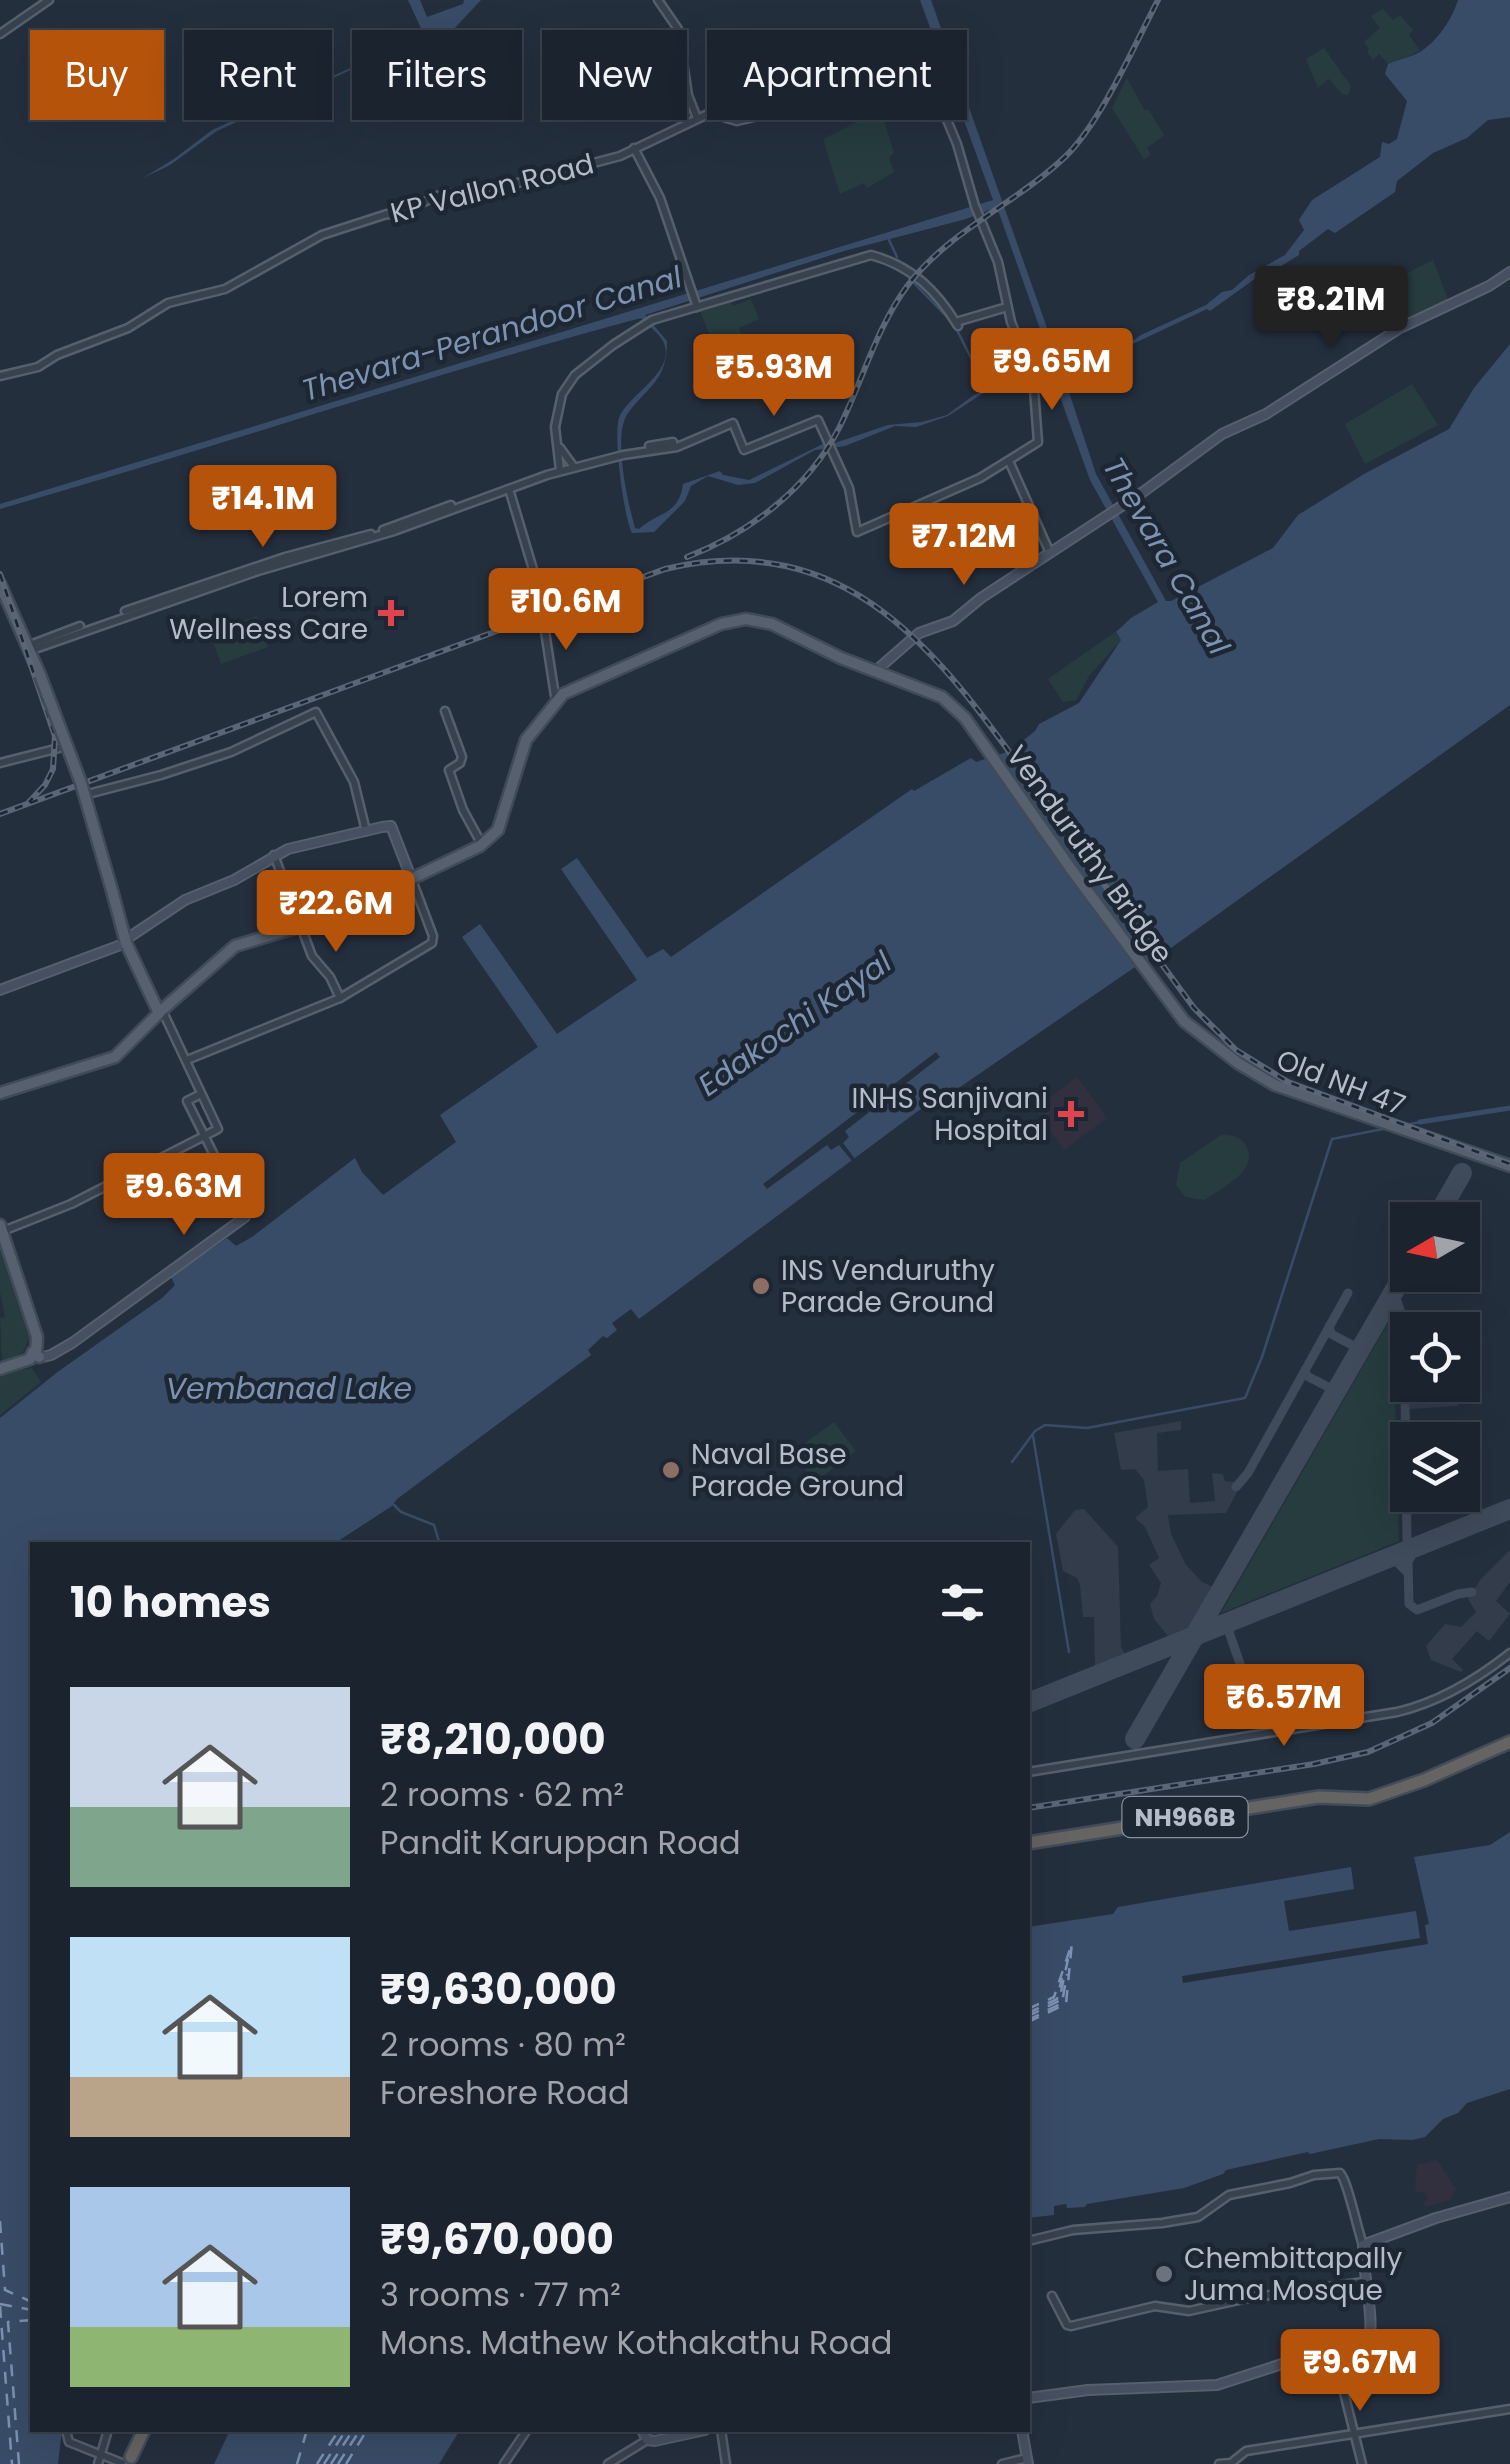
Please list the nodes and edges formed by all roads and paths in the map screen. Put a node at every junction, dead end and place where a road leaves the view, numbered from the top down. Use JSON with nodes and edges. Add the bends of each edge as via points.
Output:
{"nodes":[{"id":1,"x":49,"y":0,"type":"edge"},
{"id":2,"x":658,"y":0,"type":"edge"},
{"id":3,"x":0,"y":34,"type":"edge"},
{"id":4,"x":707,"y":115,"type":"edge"},
{"id":5,"x":698,"y":118,"type":"junction"},
{"id":6,"x":946,"y":120,"type":"edge"},
{"id":7,"x":634,"y":148,"type":"junction"},
{"id":8,"x":1510,"y":272,"type":"edge"},
{"id":9,"x":696,"y":304,"type":"junction"},
{"id":10,"x":1008,"y":307,"type":"junction"},
{"id":11,"x":0,"y":376,"type":"edge"},
{"id":12,"x":559,"y":447,"type":"junction"},
{"id":13,"x":1009,"y":461,"type":"junction"},
{"id":14,"x":572,"y":465,"type":"junction"},
{"id":15,"x":560,"y":469,"type":"junction"},
{"id":16,"x":506,"y":484,"type":"junction"},
{"id":17,"x":469,"y":498,"type":"junction"},
{"id":18,"x":322,"y":550,"type":"junction"},
{"id":19,"x":1051,"y":554,"type":"junction"},
{"id":20,"x":0,"y":571,"type":"edge"},
{"id":21,"x":0,"y":584,"type":"edge"},
{"id":22,"x":12,"y":607,"type":"junction"},
{"id":23,"x":30,"y":650,"type":"junction"},
{"id":24,"x":881,"y":671,"type":"junction"},
{"id":25,"x":556,"y":697,"type":"junction"},
{"id":26,"x":445,"y":711,"type":"dead end"},
{"id":27,"x":63,"y":747,"type":"dead end"},
{"id":28,"x":0,"y":763,"type":"edge"},
{"id":29,"x":85,"y":795,"type":"junction"},
{"id":30,"x":497,"y":828,"type":"junction"},
{"id":31,"x":366,"y":831,"type":"junction"},
{"id":32,"x":480,"y":841,"type":"junction"},
{"id":33,"x":274,"y":856,"type":"junction"},
{"id":34,"x":411,"y":878,"type":"junction"},
{"id":35,"x":113,"y":894,"type":"junction"},
{"id":36,"x":298,"y":925,"type":"junction"},
{"id":37,"x":127,"y":940,"type":"junction"},
{"id":38,"x":0,"y":990,"type":"edge"},
{"id":39,"x":340,"y":998,"type":"junction"},
{"id":40,"x":1175,"y":1008,"type":"joint"},
{"id":41,"x":160,"y":1011,"type":"junction"},
{"id":42,"x":186,"y":1060,"type":"junction"},
{"id":43,"x":0,"y":1091,"type":"edge"},
{"id":44,"x":201,"y":1094,"type":"junction"},
{"id":45,"x":204,"y":1138,"type":"junction"},
{"id":46,"x":1510,"y":1166,"type":"edge"},
{"id":47,"x":245,"y":1217,"type":"joint"},
{"id":48,"x":1,"y":1228,"type":"edge"},
{"id":49,"x":35,"y":1357,"type":"junction"},
{"id":50,"x":0,"y":1369,"type":"edge"},
{"id":51,"x":1510,"y":1653,"type":"edge"},
{"id":52,"x":1510,"y":1742,"type":"edge"},
{"id":53,"x":1030,"y":1772,"type":"edge"},
{"id":54,"x":1030,"y":1842,"type":"edge"},
{"id":55,"x":1510,"y":2197,"type":"edge"},
{"id":56,"x":1030,"y":2241,"type":"edge"},
{"id":57,"x":1363,"y":2245,"type":"junction"},
{"id":58,"x":1364,"y":2282,"type":"junction"},
{"id":59,"x":1052,"y":2296,"type":"dead end"},
{"id":60,"x":1333,"y":2349,"type":"junction"},
{"id":61,"x":1030,"y":2398,"type":"edge"},
{"id":62,"x":1510,"y":2409,"type":"edge"},
{"id":63,"x":66,"y":2432,"type":"edge"},
{"id":64,"x":107,"y":2432,"type":"edge"},
{"id":65,"x":143,"y":2432,"type":"edge"},
{"id":66,"x":526,"y":2432,"type":"edge"},
{"id":67,"x":643,"y":2432,"type":"edge"},
{"id":68,"x":697,"y":2432,"type":"edge"},
{"id":69,"x":721,"y":2432,"type":"edge"},
{"id":70,"x":1022,"y":2432,"type":"edge"},
{"id":71,"x":1356,"y":2433,"type":"junction"},
{"id":72,"x":647,"y":2440,"type":"junction"},
{"id":73,"x":99,"y":2460,"type":"edge"},
{"id":74,"x":1028,"y":2461,"type":"edge"},
{"id":75,"x":127,"y":2462,"type":"edge"},
{"id":76,"x":504,"y":2464,"type":"edge"},
{"id":77,"x":608,"y":2464,"type":"edge"},
{"id":78,"x":726,"y":2464,"type":"edge"},
{"id":79,"x":1002,"y":2464,"type":"edge"},
{"id":80,"x":1219,"y":2464,"type":"edge"},
{"id":81,"x":1362,"y":2464,"type":"edge"}],
"edges":[{"from":1,"to":3,"type":"street"},
{"from":2,"to":5,"type":"street","via":[[678,29]]},
{"from":4,"to":5,"type":"street","name":"KP Vallon Road"},
{"from":5,"to":7,"type":"street","name":"KP Vallon Road"},
{"from":6,"to":10,"type":"street"},
{"from":7,"to":9,"type":"street","via":[[660,198]]},
{"from":7,"to":11,"type":"street","name":"KP Vallon Road","via":[[518,183],[436,196],[396,215],[327,233],[225,289],[168,303],[128,328]]},
{"from":8,"to":19,"type":"main road","via":[[1400,328],[1265,415],[1222,434]]},
{"from":9,"to":10,"type":"street","via":[[871,255],[925,282],[957,324]]},
{"from":9,"to":12,"type":"street","via":[[652,320],[568,384],[556,418]]},
{"from":10,"to":13,"type":"street","via":[[1033,386],[1038,442]]},
{"from":12,"to":14,"type":"street"},
{"from":12,"to":15,"type":"street"},
{"from":13,"to":14,"type":"street","via":[[857,532],[849,488],[818,420],[744,450],[733,423],[674,444]]},
{"from":13,"to":19,"type":"street"},
{"from":14,"to":15,"type":"street"},
{"from":15,"to":16,"type":"street"},
{"from":15,"to":16,"type":"street"},
{"from":16,"to":17,"type":"street"},
{"from":16,"to":25,"type":"street","via":[[538,586]]},
{"from":17,"to":18,"type":"street"},
{"from":17,"to":18,"type":"street","via":[[426,523]]},
{"from":18,"to":23,"type":"street"},
{"from":19,"to":24,"type":"main road","via":[[953,621],[919,633]]},
{"from":20,"to":22,"type":"main road"},
{"from":21,"to":22,"type":"main road"},
{"from":22,"to":23,"type":"main road"},
{"from":23,"to":35,"type":"main road","bridge":true,"via":[[81,783]]},
{"from":24,"to":25,"type":"main road","name":"Venduruthy Bridge","via":[[784,627],[746,619],[682,638]]},
{"from":24,"to":40,"type":"main road","name":"Venduruthy Bridge","via":[[942,697],[970,726]]},
{"from":25,"to":30,"type":"main road","via":[[526,740]]},
{"from":26,"to":32,"type":"street","via":[[462,756],[449,770]]},
{"from":27,"to":28,"type":"street"},
{"from":29,"to":31,"type":"street","via":[[232,752],[316,712],[354,782]]},
{"from":29,"to":35,"type":"street"},
{"from":29,"to":35,"type":"street"},
{"from":30,"to":32,"type":"main road"},
{"from":30,"to":34,"type":"main road","via":[[481,846]]},
{"from":31,"to":33,"type":"main road"},
{"from":31,"to":34,"type":"main road","via":[[392,826]]},
{"from":32,"to":34,"type":"main road"},
{"from":33,"to":36,"type":"street"},
{"from":33,"to":37,"type":"main road","via":[[185,900]]},
{"from":34,"to":36,"type":"main road"},
{"from":34,"to":39,"type":"street","via":[[434,940]]},
{"from":35,"to":37,"type":"main road"},
{"from":36,"to":39,"type":"street"},
{"from":36,"to":41,"type":"main road","via":[[234,942]]},
{"from":37,"to":38,"type":"main road"},
{"from":37,"to":41,"type":"main road"},
{"from":39,"to":42,"type":"street"},
{"from":40,"to":46,"type":"main road","name":"Old NH 47","via":[[1190,1027],[1275,1085]]},
{"from":41,"to":42,"type":"street"},
{"from":41,"to":43,"type":"main road","via":[[109,1056]]},
{"from":42,"to":44,"type":"street"},
{"from":44,"to":45,"type":"street","via":[[218,1129]]},
{"from":44,"to":45,"type":"street","via":[[187,1101]]},
{"from":45,"to":47,"type":"street"},
{"from":45,"to":48,"type":"street","via":[[70,1204]]},
{"from":47,"to":49,"type":"main road","via":[[72,1343]]},
{"from":48,"to":49,"type":"main road","via":[[38,1338]]},
{"from":49,"to":50,"type":"main road"},
{"from":51,"to":53,"type":"street","via":[[1482,1676],[1413,1708]]},
{"from":52,"to":54,"type":"highway","number":"NH966B","via":[[1369,1799],[1319,1797]]},
{"from":55,"to":57,"type":"main road"},
{"from":56,"to":57,"type":"street","via":[[1073,2230],[1162,2224],[1198,2216],[1228,2195],[1340,2173]]},
{"from":57,"to":58,"type":"main road"},
{"from":58,"to":59,"type":"street","via":[[1190,2312],[1155,2306],[1071,2326]]},
{"from":58,"to":60,"type":"main road","via":[[1370,2334]]},
{"from":60,"to":61,"type":"main road","via":[[1217,2385]]},
{"from":60,"to":71,"type":"street"},
{"from":62,"to":71,"type":"street"},
{"from":63,"to":73,"type":"street","via":[[68,2442]]},
{"from":64,"to":73,"type":"street"},
{"from":65,"to":75,"type":"highway"},
{"from":66,"to":76,"type":"street"},
{"from":67,"to":72,"type":"main road"},
{"from":68,"to":72,"type":"main road"},
{"from":69,"to":78,"type":"street"},
{"from":70,"to":74,"type":"main road"},
{"from":71,"to":80,"type":"street","via":[[1246,2452]]},
{"from":71,"to":81,"type":"street"},
{"from":72,"to":77,"type":"street"},
{"from":73,"to":75,"type":"street"},
{"from":74,"to":79,"type":"street"}]}
